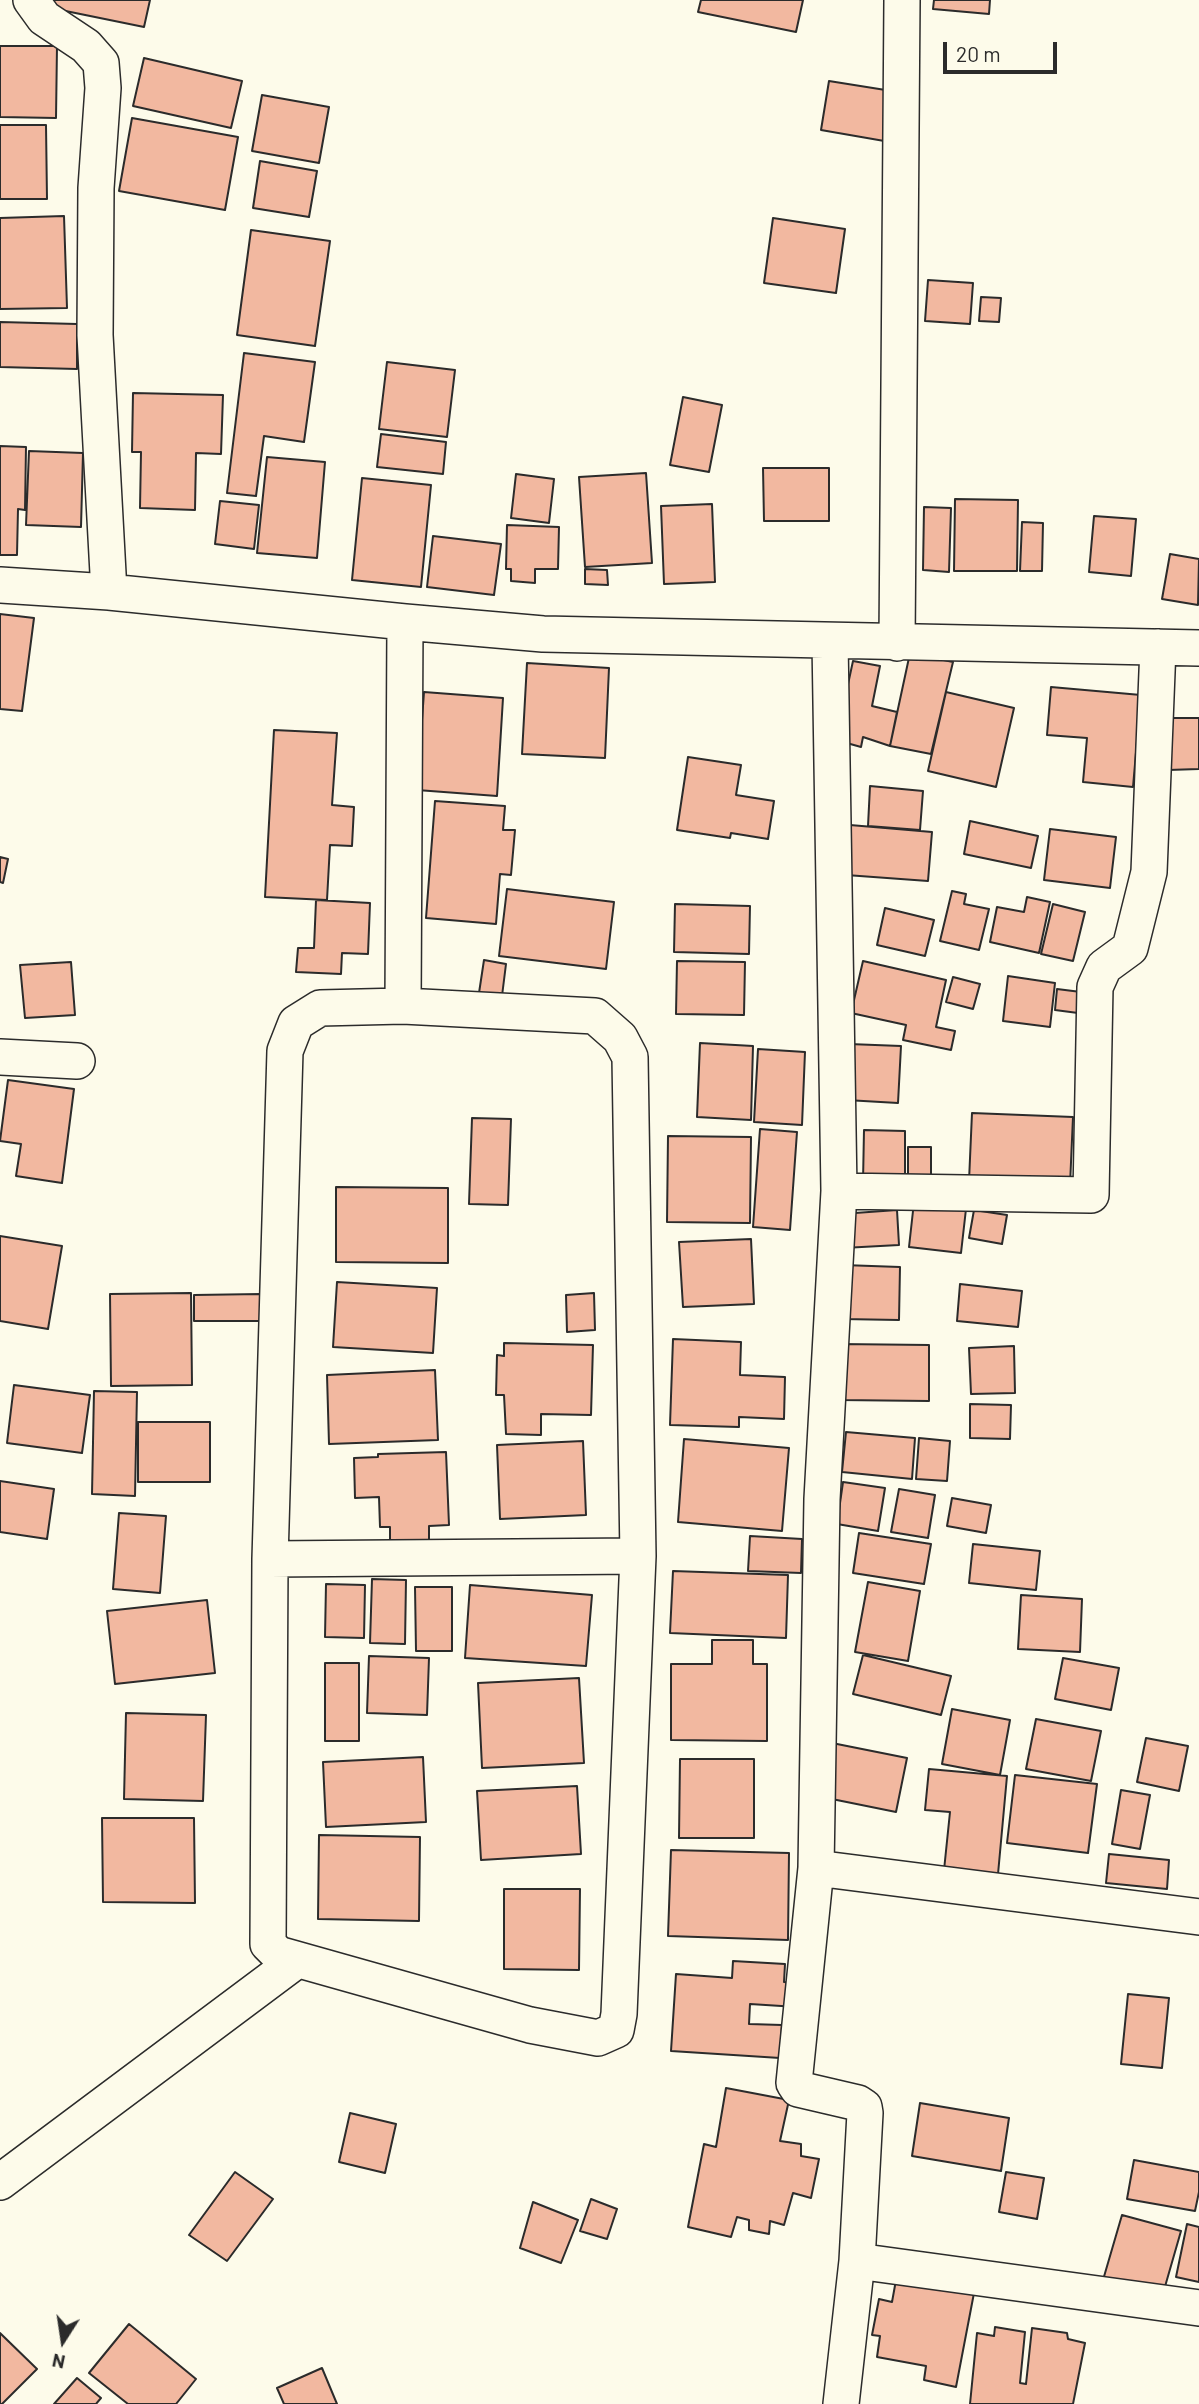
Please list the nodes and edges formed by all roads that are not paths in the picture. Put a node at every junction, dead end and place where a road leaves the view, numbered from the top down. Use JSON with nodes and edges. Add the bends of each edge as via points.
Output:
{"nodes":[{"id":1,"x":32,"y":0,"type":"edge"},
{"id":2,"x":902,"y":0,"type":"edge"},
{"id":3,"x":0,"y":585,"type":"edge"},
{"id":4,"x":109,"y":592,"type":"junction"},
{"id":5,"x":405,"y":622,"type":"junction"},
{"id":6,"x":830,"y":641,"type":"junction"},
{"id":7,"x":897,"y":643,"type":"junction"},
{"id":8,"x":1158,"y":647,"type":"junction"},
{"id":9,"x":1199,"y":648,"type":"edge"},
{"id":10,"x":403,"y":1006,"type":"junction"},
{"id":11,"x":0,"y":1057,"type":"edge"},
{"id":12,"x":77,"y":1061,"type":"dead end"},
{"id":13,"x":839,"y":1191,"type":"junction"},
{"id":14,"x":638,"y":1556,"type":"junction"},
{"id":15,"x":270,"y":1559,"type":"junction"},
{"id":16,"x":816,"y":1868,"type":"junction"},
{"id":17,"x":1199,"y":1917,"type":"edge"},
{"id":18,"x":297,"y":1960,"type":"junction"},
{"id":19,"x":0,"y":2182,"type":"edge"},
{"id":20,"x":857,"y":2261,"type":"junction"},
{"id":21,"x":1199,"y":2308,"type":"edge"},
{"id":22,"x":841,"y":2404,"type":"edge"}],
"edges":[{"from":1,"to":4,"type":"street","via":[[44,18],[86,46],[101,63],[95,335]]},
{"from":2,"to":7,"type":"street"},
{"from":3,"to":4,"type":"street"},
{"from":4,"to":5,"type":"street"},
{"from":5,"to":6,"type":"street","via":[[543,634]]},
{"from":5,"to":10,"type":"street"},
{"from":6,"to":7,"type":"street"},
{"from":6,"to":13,"type":"street"},
{"from":7,"to":8,"type":"street"},
{"from":8,"to":9,"type":"street"},
{"from":8,"to":13,"type":"street","via":[[1149,872],[1130,948],[1104,967],[1095,987],[1091,1195]]},
{"from":10,"to":14,"type":"street","via":[[595,1016],[620,1038],[629,1057]]},
{"from":10,"to":15,"type":"street","via":[[320,1008],[296,1023],[285,1051]]},
{"from":11,"to":12,"type":"street"},
{"from":13,"to":16,"type":"street","via":[[822,1499]]},
{"from":14,"to":15,"type":"street"},
{"from":14,"to":18,"type":"street","via":[[615,2030],[598,2038],[530,2025]]},
{"from":15,"to":18,"type":"street","via":[[268,1944],[278,1954]]},
{"from":16,"to":17,"type":"street"},
{"from":16,"to":20,"type":"street","via":[[794,2083],[798,2089],[863,2107]]},
{"from":18,"to":19,"type":"street"},
{"from":20,"to":21,"type":"street"},
{"from":20,"to":22,"type":"street"}]}
